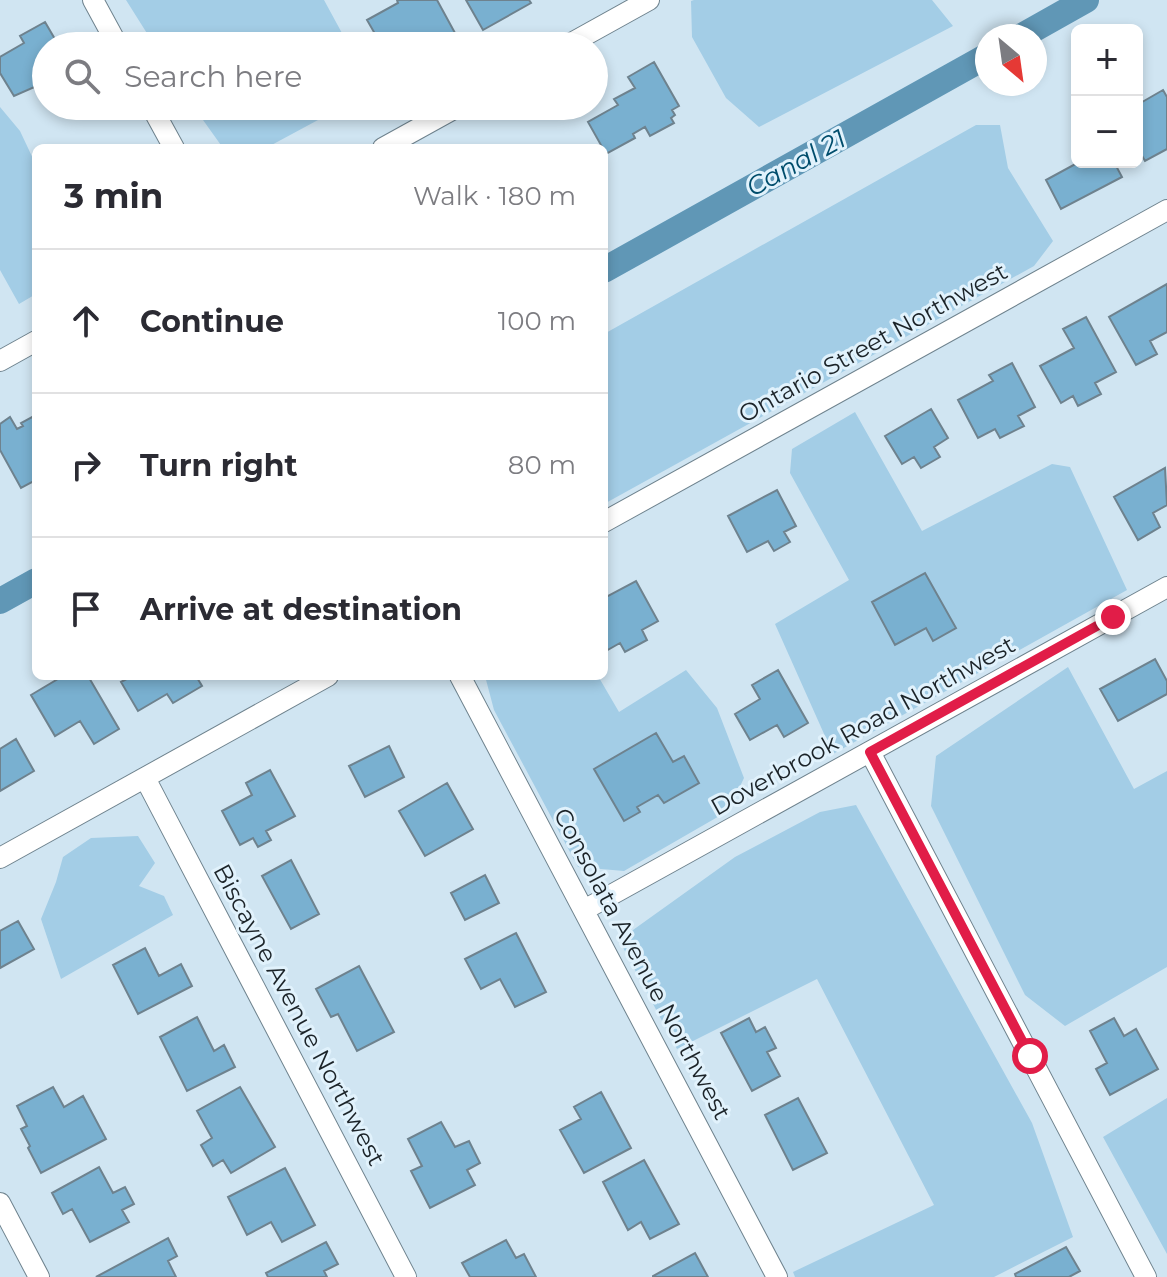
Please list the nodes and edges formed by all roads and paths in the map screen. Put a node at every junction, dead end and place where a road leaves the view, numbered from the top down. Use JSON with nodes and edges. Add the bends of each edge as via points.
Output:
{"nodes":[{"id":1,"x":93,"y":0,"type":"edge"},
{"id":2,"x":649,"y":0,"type":"edge"},
{"id":3,"x":110,"y":32,"type":"edge"},
{"id":4,"x":591,"y":32,"type":"edge"},
{"id":5,"x":159,"y":120,"type":"edge"},
{"id":6,"x":434,"y":120,"type":"edge"},
{"id":7,"x":172,"y":144,"type":"edge"},
{"id":8,"x":390,"y":144,"type":"edge"},
{"id":9,"x":1167,"y":210,"type":"edge"},
{"id":10,"x":32,"y":343,"type":"edge"},
{"id":11,"x":0,"y":361,"type":"edge"},
{"id":12,"x":608,"y":520,"type":"edge"},
{"id":13,"x":1167,"y":587,"type":"edge"},
{"id":14,"x":321,"y":680,"type":"edge"},
{"id":15,"x":462,"y":680,"type":"edge"},
{"id":16,"x":870,"y":752,"type":"junction"},
{"id":17,"x":145,"y":778,"type":"junction"},
{"id":18,"x":0,"y":858,"type":"edge"},
{"id":19,"x":584,"y":910,"type":"junction"},
{"id":20,"x":0,"y":1203,"type":"edge"},
{"id":21,"x":39,"y":1277,"type":"edge"},
{"id":22,"x":406,"y":1277,"type":"edge"},
{"id":23,"x":777,"y":1277,"type":"edge"},
{"id":24,"x":1146,"y":1277,"type":"edge"}],
"edges":[{"from":1,"to":3,"type":"street"},
{"from":2,"to":4,"type":"street"},
{"from":5,"to":7,"type":"street"},
{"from":6,"to":8,"type":"street"},
{"from":9,"to":12,"type":"street","name":"Ontario Street Northwest"},
{"from":10,"to":11,"type":"street"},
{"from":13,"to":16,"type":"street","name":"Doverbrook Road Northwest"},
{"from":14,"to":17,"type":"street"},
{"from":15,"to":19,"type":"street","name":"Consolata Avenue Northwest"},
{"from":16,"to":19,"type":"street","name":"Doverbrook Road Northwest"},
{"from":16,"to":24,"type":"street"},
{"from":17,"to":18,"type":"street"},
{"from":17,"to":22,"type":"street","name":"Biscayne Avenue Northwest"},
{"from":19,"to":23,"type":"street","name":"Consolata Avenue Northwest"},
{"from":20,"to":21,"type":"street"}]}
